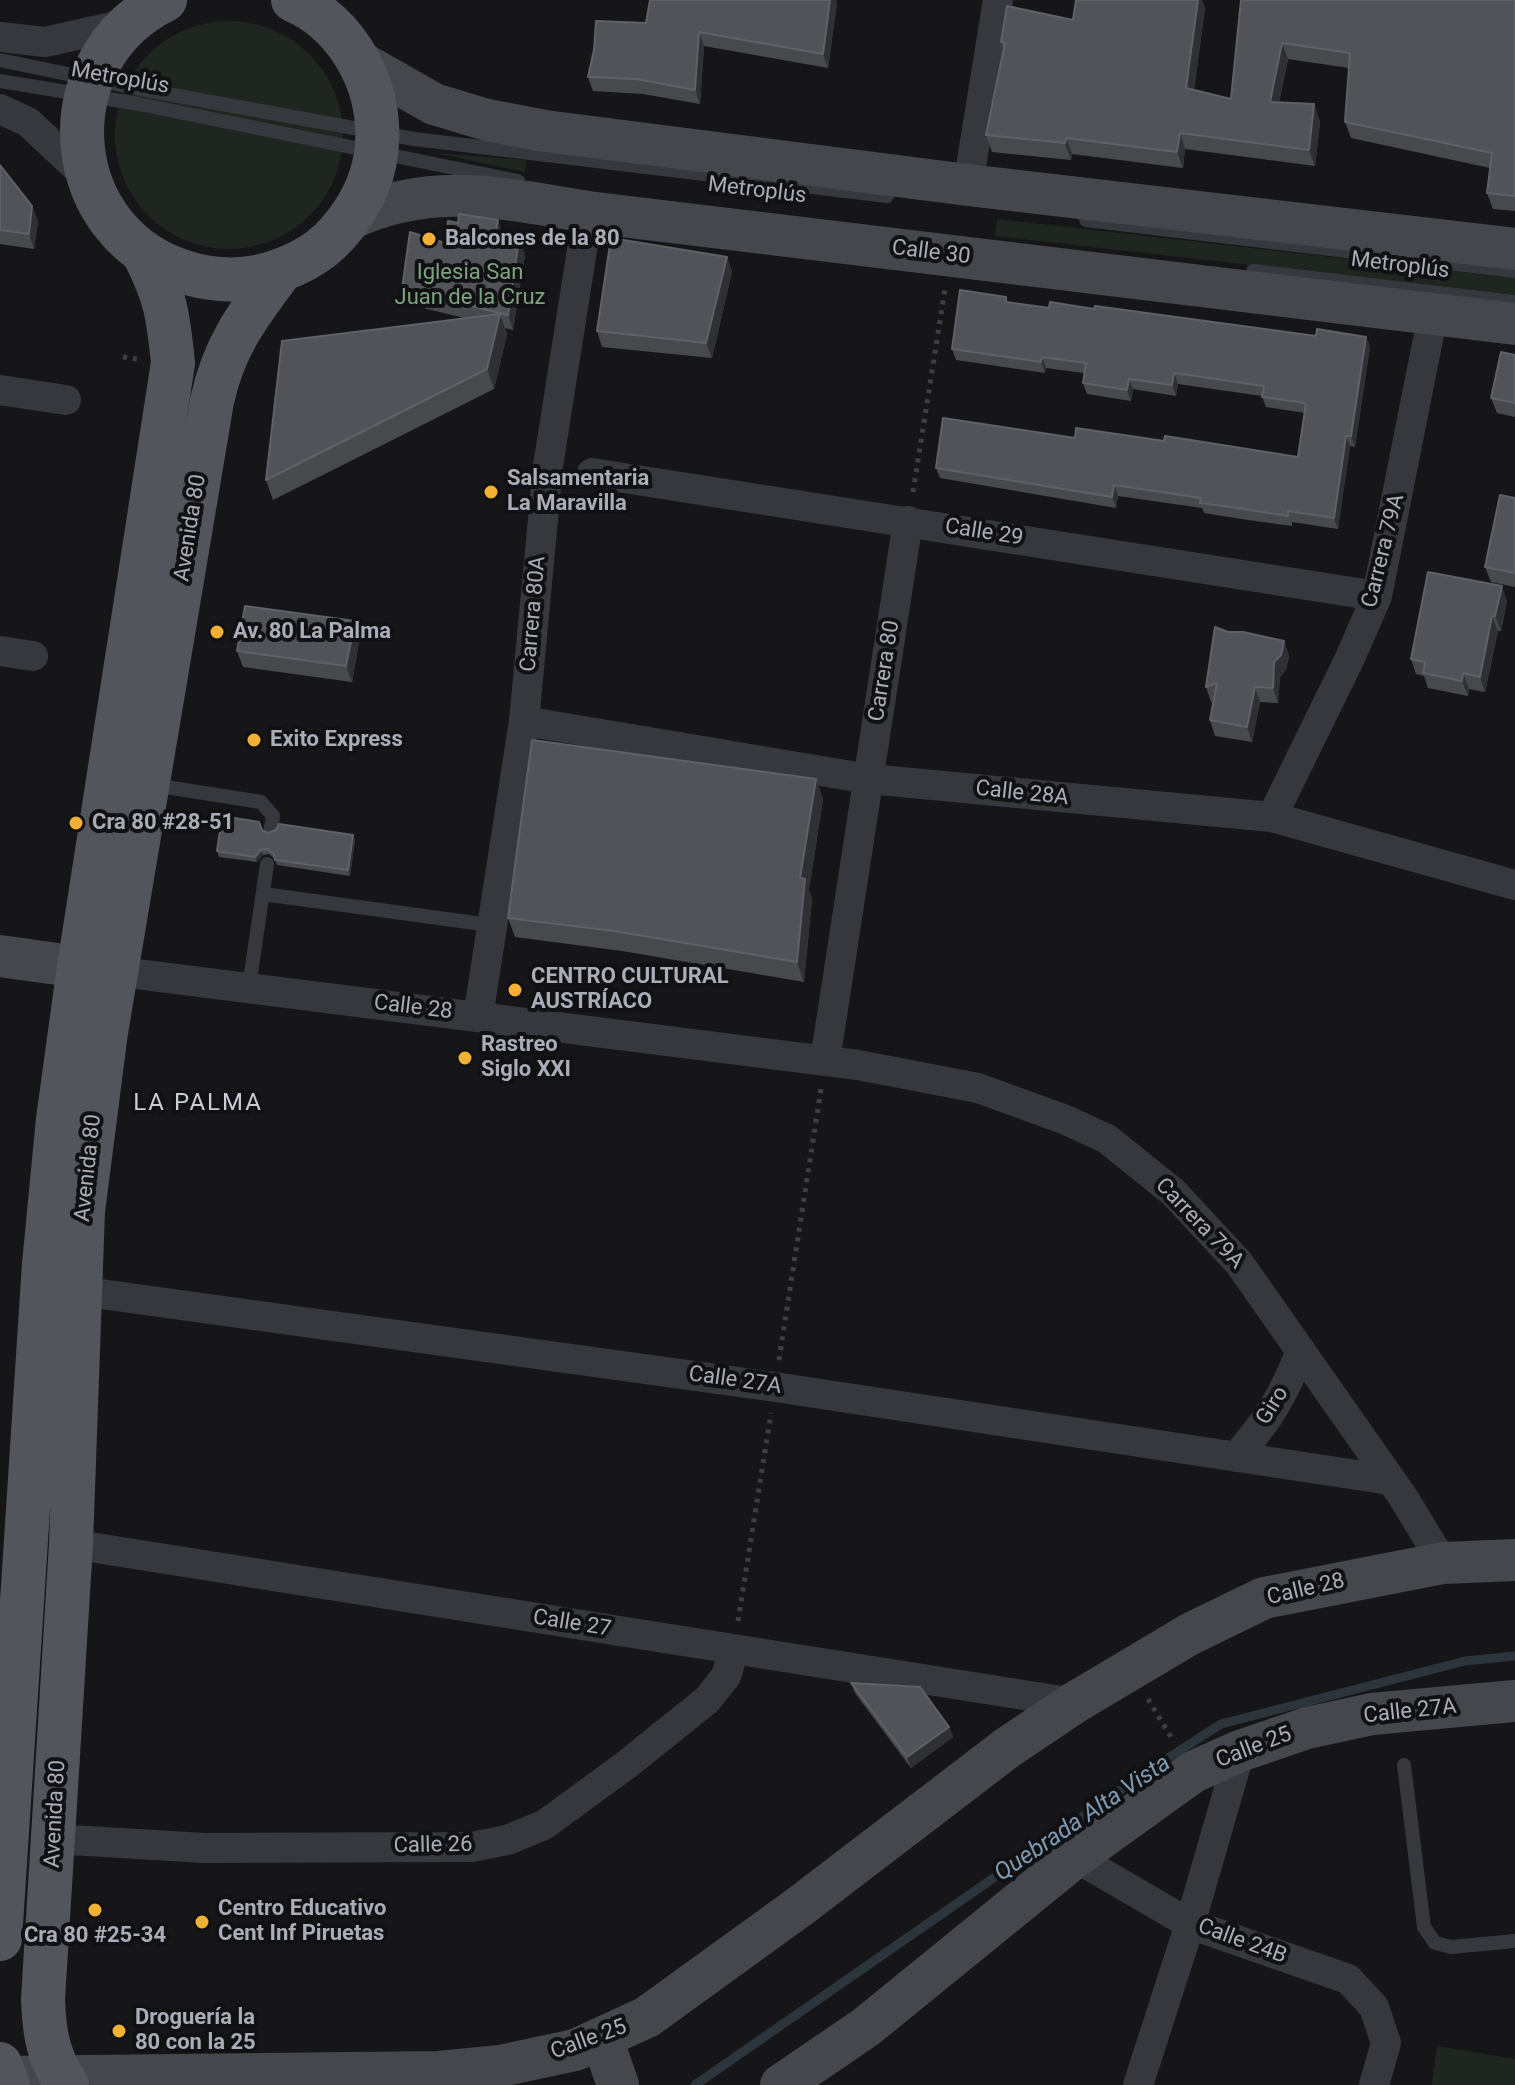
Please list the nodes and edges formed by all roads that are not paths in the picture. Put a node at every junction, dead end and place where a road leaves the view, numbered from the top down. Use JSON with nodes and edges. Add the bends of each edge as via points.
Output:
{"nodes":[{"id":1,"x":998,"y":0,"type":"edge"},
{"id":2,"x":300,"y":2,"type":"edge"},
{"id":3,"x":147,"y":11,"type":"edge"},
{"id":4,"x":0,"y":37,"type":"edge"},
{"id":5,"x":0,"y":60,"type":"edge"},
{"id":6,"x":360,"y":62,"type":"junction"},
{"id":7,"x":0,"y":81,"type":"edge"},
{"id":8,"x":88,"y":87,"type":"junction"},
{"id":9,"x":0,"y":109,"type":"edge"},
{"id":10,"x":377,"y":142,"type":"junction"},
{"id":11,"x":89,"y":179,"type":"junction"},
{"id":12,"x":537,"y":185,"type":"dead end"},
{"id":13,"x":968,"y":185,"type":"junction"},
{"id":14,"x":902,"y":198,"type":"dead end"},
{"id":15,"x":588,"y":212,"type":"junction"},
{"id":16,"x":1065,"y":217,"type":"dead end"},
{"id":17,"x":350,"y":219,"type":"junction"},
{"id":18,"x":1515,"y":249,"type":"edge"},
{"id":19,"x":143,"y":252,"type":"junction"},
{"id":20,"x":1234,"y":269,"type":"dead end"},
{"id":21,"x":1515,"y":271,"type":"edge"},
{"id":22,"x":280,"y":272,"type":"junction"},
{"id":23,"x":1515,"y":302,"type":"edge"},
{"id":24,"x":1433,"y":314,"type":"junction"},
{"id":25,"x":1515,"y":324,"type":"edge"},
{"id":26,"x":0,"y":390,"type":"edge"},
{"id":27,"x":66,"y":400,"type":"dead end"},
{"id":28,"x":592,"y":473,"type":"dead end"},
{"id":29,"x":908,"y":521,"type":"junction"},
{"id":30,"x":1377,"y":596,"type":"junction"},
{"id":31,"x":0,"y":651,"type":"edge"},
{"id":32,"x":33,"y":656,"type":"dead end"},
{"id":33,"x":524,"y":721,"type":"junction"},
{"id":34,"x":869,"y":779,"type":"junction"},
{"id":35,"x":149,"y":784,"type":"junction"},
{"id":36,"x":1272,"y":817,"type":"junction"},
{"id":37,"x":271,"y":828,"type":"edge"},
{"id":38,"x":267,"y":864,"type":"dead end"},
{"id":39,"x":1515,"y":885,"type":"edge"},
{"id":40,"x":263,"y":894,"type":"junction"},
{"id":41,"x":490,"y":925,"type":"junction"},
{"id":42,"x":0,"y":956,"type":"edge"},
{"id":43,"x":98,"y":969,"type":"junction"},
{"id":44,"x":249,"y":987,"type":"junction"},
{"id":45,"x":478,"y":1017,"type":"junction"},
{"id":46,"x":825,"y":1061,"type":"junction"},
{"id":47,"x":79,"y":1291,"type":"junction"},
{"id":48,"x":1301,"y":1351,"type":"junction"},
{"id":49,"x":1236,"y":1457,"type":"junction"},
{"id":50,"x":1390,"y":1480,"type":"junction"},
{"id":51,"x":71,"y":1544,"type":"junction"},
{"id":52,"x":1515,"y":1560,"type":"edge"},
{"id":53,"x":1443,"y":1563,"type":"junction"},
{"id":54,"x":734,"y":1650,"type":"junction"},
{"id":55,"x":1515,"y":1701,"type":"edge"},
{"id":56,"x":1074,"y":1703,"type":"junction"},
{"id":57,"x":1307,"y":1728,"type":"joint"},
{"id":58,"x":1240,"y":1751,"type":"junction"},
{"id":59,"x":6,"y":1762,"type":"edge"},
{"id":60,"x":1404,"y":1765,"type":"dead end"},
{"id":61,"x":54,"y":1839,"type":"junction"},
{"id":62,"x":1075,"y":1857,"type":"junction"},
{"id":63,"x":1190,"y":1924,"type":"junction"},
{"id":64,"x":0,"y":1939,"type":"edge"},
{"id":65,"x":1515,"y":1941,"type":"edge"},
{"id":66,"x":602,"y":2039,"type":"junction"},
{"id":67,"x":3,"y":2076,"type":"edge"},
{"id":68,"x":64,"y":2081,"type":"edge"},
{"id":69,"x":618,"y":2084,"type":"edge"},
{"id":70,"x":781,"y":2085,"type":"edge"},
{"id":71,"x":1138,"y":2085,"type":"edge"},
{"id":72,"x":1374,"y":2085,"type":"edge"}],
"edges":[{"from":1,"to":13,"type":"street"},
{"from":2,"to":6,"type":"main road","via":[[336,30]]},
{"from":3,"to":4,"type":"street","via":[[45,42]]},
{"from":3,"to":8,"type":"main road","via":[[107,48]]},
{"from":5,"to":8,"type":"lane","name":"Metroplús"},
{"from":6,"to":10,"type":"main road","via":[[376,108]]},
{"from":6,"to":13,"type":"street","via":[[434,104],[487,120]]},
{"from":7,"to":8,"type":"lane","name":"Metroplús"},
{"from":8,"to":10,"type":"lane","name":"Metroplús"},
{"from":8,"to":11,"type":"main road","via":[[81,137]]},
{"from":9,"to":11,"type":"street","via":[[28,122]]},
{"from":10,"to":12,"type":"lane","name":"Metroplús"},
{"from":10,"to":14,"type":"lane","name":"Metroplús","via":[[541,155]]},
{"from":10,"to":17,"type":"main road","via":[[364,197]]},
{"from":11,"to":19,"type":"main road","via":[[101,207]]},
{"from":13,"to":18,"type":"street"},
{"from":15,"to":17,"type":"street","name":"Calle 30","via":[[447,196],[397,201]]},
{"from":15,"to":24,"type":"street","name":"Calle 30"},
{"from":15,"to":33,"type":"street","name":"Carrera 80A","via":[[548,466]]},
{"from":16,"to":21,"type":"lane","name":"Metroplús"},
{"from":17,"to":22,"type":"main road","via":[[330,241]]},
{"from":19,"to":22,"type":"main road","via":[[175,270],[209,279]]},
{"from":19,"to":43,"type":"main road","name":"Avenida 80","via":[[168,310],[173,363]]},
{"from":20,"to":23,"type":"lane","name":"Metroplús"},
{"from":22,"to":35,"type":"main road","name":"Avenida 80","via":[[219,369]]},
{"from":24,"to":25,"type":"street","name":"Calle 30"},
{"from":24,"to":30,"type":"street","name":"Carrera 79A"},
{"from":26,"to":27,"type":"street"},
{"from":28,"to":29,"type":"street","name":"Calle 29"},
{"from":29,"to":30,"type":"street","name":"Calle 29"},
{"from":29,"to":34,"type":"street","name":"Carrera 80"},
{"from":30,"to":36,"type":"street","name":"Carrera 79A"},
{"from":31,"to":32,"type":"street"},
{"from":33,"to":34,"type":"street","name":"Calle 28A"},
{"from":33,"to":41,"type":"street","name":"Carrera 80A"},
{"from":34,"to":36,"type":"street","name":"Calle 28A"},
{"from":34,"to":46,"type":"street","name":"Carrera 80"},
{"from":35,"to":37,"type":"lane","via":[[261,802],[273,816]]},
{"from":35,"to":43,"type":"main road","name":"Avenida 80"},
{"from":36,"to":39,"type":"street","name":"Calle 28A"},
{"from":38,"to":40,"type":"lane"},
{"from":40,"to":41,"type":"lane"},
{"from":40,"to":44,"type":"lane"},
{"from":41,"to":45,"type":"street","name":"Carrera 80A"},
{"from":42,"to":43,"type":"street","name":"Calle 28"},
{"from":43,"to":44,"type":"street","name":"Calle 28"},
{"from":43,"to":47,"type":"main road","name":"Avenida 80"},
{"from":43,"to":59,"type":"main road","name":"Avenida 80","via":[[58,1119]]},
{"from":44,"to":45,"type":"street","name":"Calle 28"},
{"from":45,"to":46,"type":"street","name":"Calle 28"},
{"from":46,"to":48,"type":"street","name":"Carrera 79A","via":[[978,1088],[1107,1139],[1202,1220]]},
{"from":47,"to":49,"type":"street","name":"Calle 27A"},
{"from":47,"to":51,"type":"main road","name":"Avenida 80"},
{"from":48,"to":49,"type":"street","name":"Giro","via":[[1284,1394]]},
{"from":48,"to":50,"type":"street","name":"Carrera 79A"},
{"from":49,"to":50,"type":"street","name":"Calle 27A"},
{"from":50,"to":53,"type":"street","name":"Carrera 79A"},
{"from":51,"to":54,"type":"street","name":"Calle 27"},
{"from":51,"to":61,"type":"main road","name":"Avenida 80"},
{"from":52,"to":53,"type":"street","name":"Calle 28"},
{"from":53,"to":56,"type":"street","name":"Calle 28","via":[[1264,1598],[1190,1634]]},
{"from":54,"to":56,"type":"street","name":"Calle 27"},
{"from":54,"to":61,"type":"street","name":"Calle 26","via":[[726,1676],[707,1700],[544,1825],[507,1840],[472,1847],[204,1848]]},
{"from":55,"to":57,"type":"street","name":"Calle 27A","via":[[1372,1714]]},
{"from":56,"to":66,"type":"street","name":"Calle 25","via":[[711,1973],[647,2017]]},
{"from":57,"to":58,"type":"street","name":"Calle 25"},
{"from":58,"to":62,"type":"street","name":"Calle 25","via":[[1193,1772]]},
{"from":58,"to":63,"type":"street"},
{"from":59,"to":64,"type":"main road","name":"Avenida 80"},
{"from":60,"to":65,"type":"lane","via":[[1424,1927],[1435,1943],[1451,1947]]},
{"from":61,"to":68,"type":"main road","name":"Avenida 80","via":[[43,1999],[45,2032]]},
{"from":62,"to":63,"type":"street","name":"Calle 24B"},
{"from":62,"to":70,"type":"street","name":"Calle 25","via":[[866,2027]]},
{"from":63,"to":71,"type":"street"},
{"from":63,"to":72,"type":"street","name":"Calle 24B","via":[[1348,1979],[1374,2007],[1386,2043]]},
{"from":66,"to":68,"type":"street","name":"Calle 25","via":[[539,2058],[439,2072]]},
{"from":66,"to":69,"type":"street"},
{"from":67,"to":68,"type":"street","name":"Calle 25"}]}
